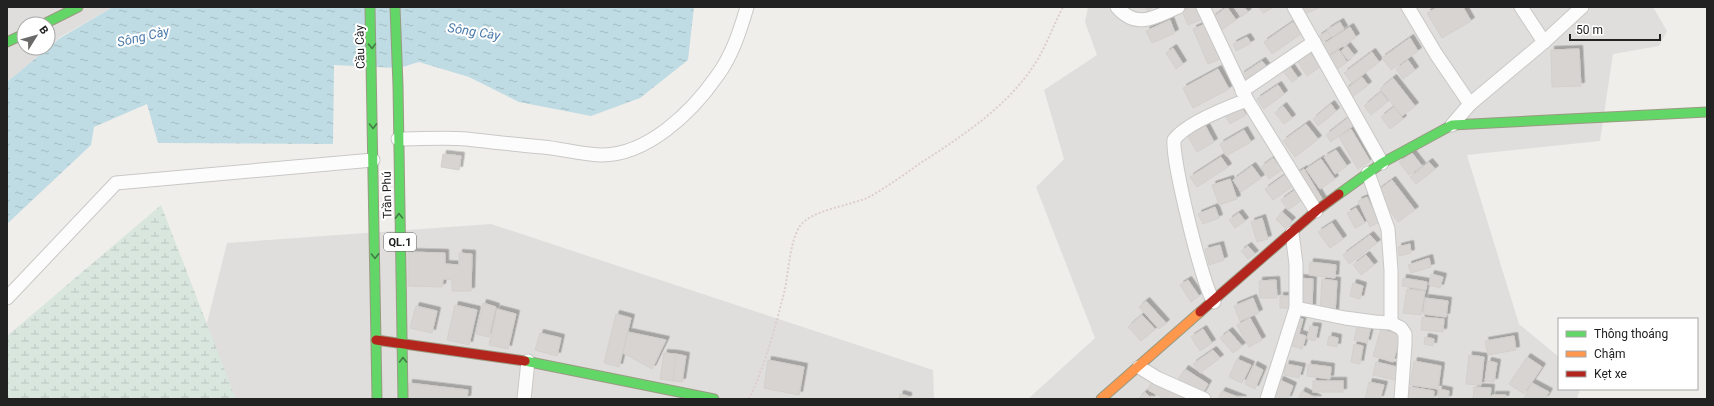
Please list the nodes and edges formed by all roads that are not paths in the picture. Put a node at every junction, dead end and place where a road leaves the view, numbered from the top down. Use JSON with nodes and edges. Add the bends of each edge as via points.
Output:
{"nodes":[{"id":1,"x":76,"y":7,"type":"edge"},
{"id":2,"x":370,"y":7,"type":"edge"},
{"id":3,"x":395,"y":7,"type":"edge"},
{"id":4,"x":747,"y":7,"type":"edge"},
{"id":5,"x":1116,"y":7,"type":"edge"},
{"id":6,"x":1178,"y":7,"type":"edge"},
{"id":7,"x":1203,"y":7,"type":"edge"},
{"id":8,"x":1294,"y":7,"type":"edge"},
{"id":9,"x":1408,"y":7,"type":"edge"},
{"id":10,"x":1521,"y":7,"type":"edge"},
{"id":11,"x":1582,"y":7,"type":"edge"},
{"id":12,"x":56,"y":18,"type":"edge"},
{"id":13,"x":1314,"y":42,"type":"junction"},
{"id":14,"x":1544,"y":42,"type":"junction"},
{"id":15,"x":373,"y":87,"type":"joint"},
{"id":16,"x":1244,"y":95,"type":"junction"},
{"id":17,"x":1470,"y":104,"type":"junction"},
{"id":18,"x":1707,"y":112,"type":"edge"},
{"id":19,"x":1452,"y":125,"type":"junction"},
{"id":20,"x":398,"y":139,"type":"junction"},
{"id":21,"x":373,"y":160,"type":"junction"},
{"id":22,"x":1382,"y":163,"type":"junction"},
{"id":23,"x":1368,"y":173,"type":"junction"},
{"id":24,"x":1316,"y":212,"type":"junction"},
{"id":25,"x":1292,"y":233,"type":"junction"},
{"id":26,"x":7,"y":298,"type":"edge"},
{"id":27,"x":1214,"y":302,"type":"junction"},
{"id":28,"x":1296,"y":308,"type":"junction"},
{"id":29,"x":1391,"y":323,"type":"junction"},
{"id":30,"x":376,"y":340,"type":"junction"},
{"id":31,"x":402,"y":343,"type":"junction"},
{"id":32,"x":528,"y":361,"type":"junction"},
{"id":33,"x":1139,"y":367,"type":"junction"},
{"id":34,"x":377,"y":399,"type":"edge"},
{"id":35,"x":403,"y":399,"type":"edge"},
{"id":36,"x":524,"y":399,"type":"edge"},
{"id":37,"x":714,"y":399,"type":"edge"},
{"id":38,"x":1101,"y":399,"type":"edge"},
{"id":39,"x":1204,"y":399,"type":"edge"},
{"id":40,"x":1267,"y":399,"type":"edge"},
{"id":41,"x":1401,"y":399,"type":"edge"}],
"edges":[{"from":1,"to":12,"type":"street"},
{"from":2,"to":15,"type":"street","name":"Cầu Cày","number":"QL.1","one_way":true},
{"from":3,"to":20,"type":"street","name":"Trần Phú","number":"QL.1"},
{"from":4,"to":20,"type":"street","via":[[731,53],[718,76],[687,111],[658,136],[625,151],[601,155],[466,139]]},
{"from":5,"to":6,"type":"street","via":[[1130,18],[1140,21]]},
{"from":7,"to":16,"type":"street"},
{"from":8,"to":13,"type":"street"},
{"from":9,"to":17,"type":"street"},
{"from":10,"to":14,"type":"street"},
{"from":11,"to":14,"type":"street"},
{"from":13,"to":16,"type":"street"},
{"from":13,"to":22,"type":"street"},
{"from":14,"to":17,"type":"street"},
{"from":15,"to":21,"type":"street","name":"Trần Phú","number":"QL.1","one_way":true},
{"from":16,"to":24,"type":"street"},
{"from":16,"to":27,"type":"street","via":[[1221,111],[1182,131],[1174,140],[1176,160],[1206,288]]},
{"from":17,"to":19,"type":"street"},
{"from":18,"to":19,"type":"street"},
{"from":19,"to":22,"type":"street"},
{"from":31,"to":20,"type":"street","name":"Trần Phú","number":"QL.1","one_way":true},
{"from":21,"to":26,"type":"street","via":[[116,183]]},
{"from":21,"to":30,"type":"street","name":"Trần Phú","number":"QL.1","one_way":true},
{"from":22,"to":23,"type":"street"},
{"from":23,"to":24,"type":"street"},
{"from":23,"to":29,"type":"street","via":[[1388,229]]},
{"from":24,"to":25,"type":"street"},
{"from":25,"to":27,"type":"street"},
{"from":25,"to":28,"type":"street","via":[[1296,264]]},
{"from":27,"to":33,"type":"street"},
{"from":28,"to":29,"type":"street","via":[[1345,318]]},
{"from":28,"to":40,"type":"street"},
{"from":29,"to":41,"type":"street","via":[[1401,328],[1405,334]]},
{"from":30,"to":31,"type":"street"},
{"from":30,"to":34,"type":"street","name":"Trần Phú","number":"QL.1"},
{"from":31,"to":32,"type":"street"},
{"from":35,"to":31,"type":"street","name":"Trần Phú","number":"QL.1","one_way":true},
{"from":32,"to":36,"type":"street"},
{"from":32,"to":37,"type":"street"},
{"from":33,"to":38,"type":"street"},
{"from":33,"to":39,"type":"street"}]}
